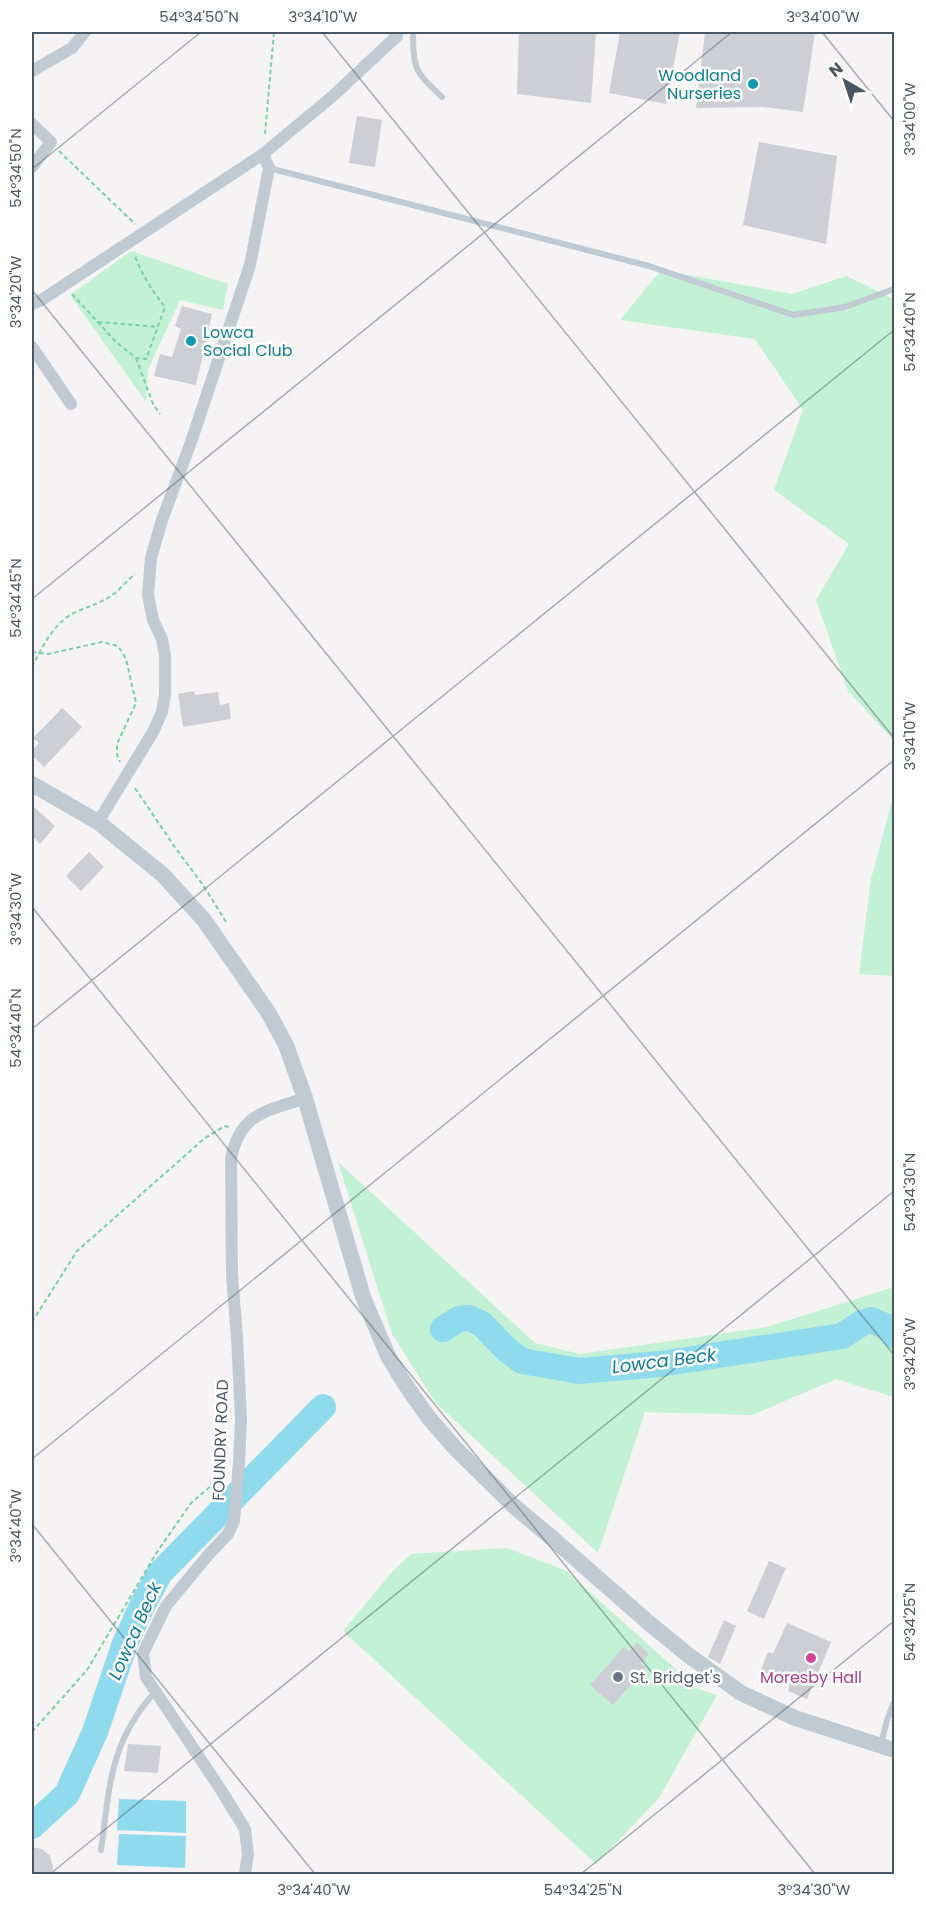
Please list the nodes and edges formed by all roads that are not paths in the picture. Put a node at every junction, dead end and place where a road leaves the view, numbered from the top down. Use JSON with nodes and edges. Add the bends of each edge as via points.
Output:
{"nodes":[{"id":1,"x":85,"y":32,"type":"edge"},
{"id":2,"x":397,"y":36,"type":"dead end"},
{"id":3,"x":413,"y":36,"type":"dead end"},
{"id":4,"x":32,"y":71,"type":"edge"},
{"id":5,"x":442,"y":97,"type":"dead end"},
{"id":6,"x":32,"y":124,"type":"edge"},
{"id":7,"x":263,"y":154,"type":"junction"},
{"id":8,"x":32,"y":167,"type":"edge"},
{"id":9,"x":269,"y":168,"type":"junction"},
{"id":10,"x":894,"y":289,"type":"edge"},
{"id":11,"x":32,"y":304,"type":"edge"},
{"id":12,"x":32,"y":347,"type":"edge"},
{"id":13,"x":71,"y":404,"type":"dead end"},
{"id":14,"x":32,"y":784,"type":"edge"},
{"id":15,"x":98,"y":822,"type":"junction"},
{"id":16,"x":305,"y":1098,"type":"junction"},
{"id":17,"x":155,"y":1692,"type":"junction"},
{"id":18,"x":894,"y":1702,"type":"edge"},
{"id":19,"x":887,"y":1748,"type":"edge"},
{"id":20,"x":102,"y":1850,"type":"dead end"},
{"id":21,"x":245,"y":1875,"type":"edge"}],
"edges":[{"from":1,"to":4,"type":"street","via":[[72,48]]},
{"from":2,"to":7,"type":"street"},
{"from":3,"to":5,"type":"lane","via":[[415,67]]},
{"from":6,"to":8,"type":"street","via":[[51,142]]},
{"from":7,"to":9,"type":"street"},
{"from":7,"to":11,"type":"street"},
{"from":9,"to":10,"type":"lane","via":[[649,266],[793,315],[845,307]]},
{"from":9,"to":15,"type":"street","via":[[250,265],[151,558],[148,595],[165,656],[162,712]]},
{"from":12,"to":13,"type":"street"},
{"from":14,"to":15,"type":"street"},
{"from":15,"to":16,"type":"street","via":[[163,875],[204,920],[278,1028]]},
{"from":16,"to":17,"type":"street","name":"FOUNDRY ROAD","via":[[256,1116],[246,1124],[231,1158],[232,1275],[241,1419],[234,1521],[228,1534],[166,1606],[143,1653],[146,1677]]},
{"from":16,"to":19,"type":"street","via":[[363,1297],[376,1329],[415,1401],[454,1448],[515,1507],[649,1623],[741,1692],[795,1718]]},
{"from":17,"to":20,"type":"lane","via":[[136,1715],[113,1765]]},
{"from":17,"to":21,"type":"street","name":"FOUNDRY ROAD","via":[[245,1829]]},
{"from":18,"to":19,"type":"lane","via":[[886,1720]]}]}
